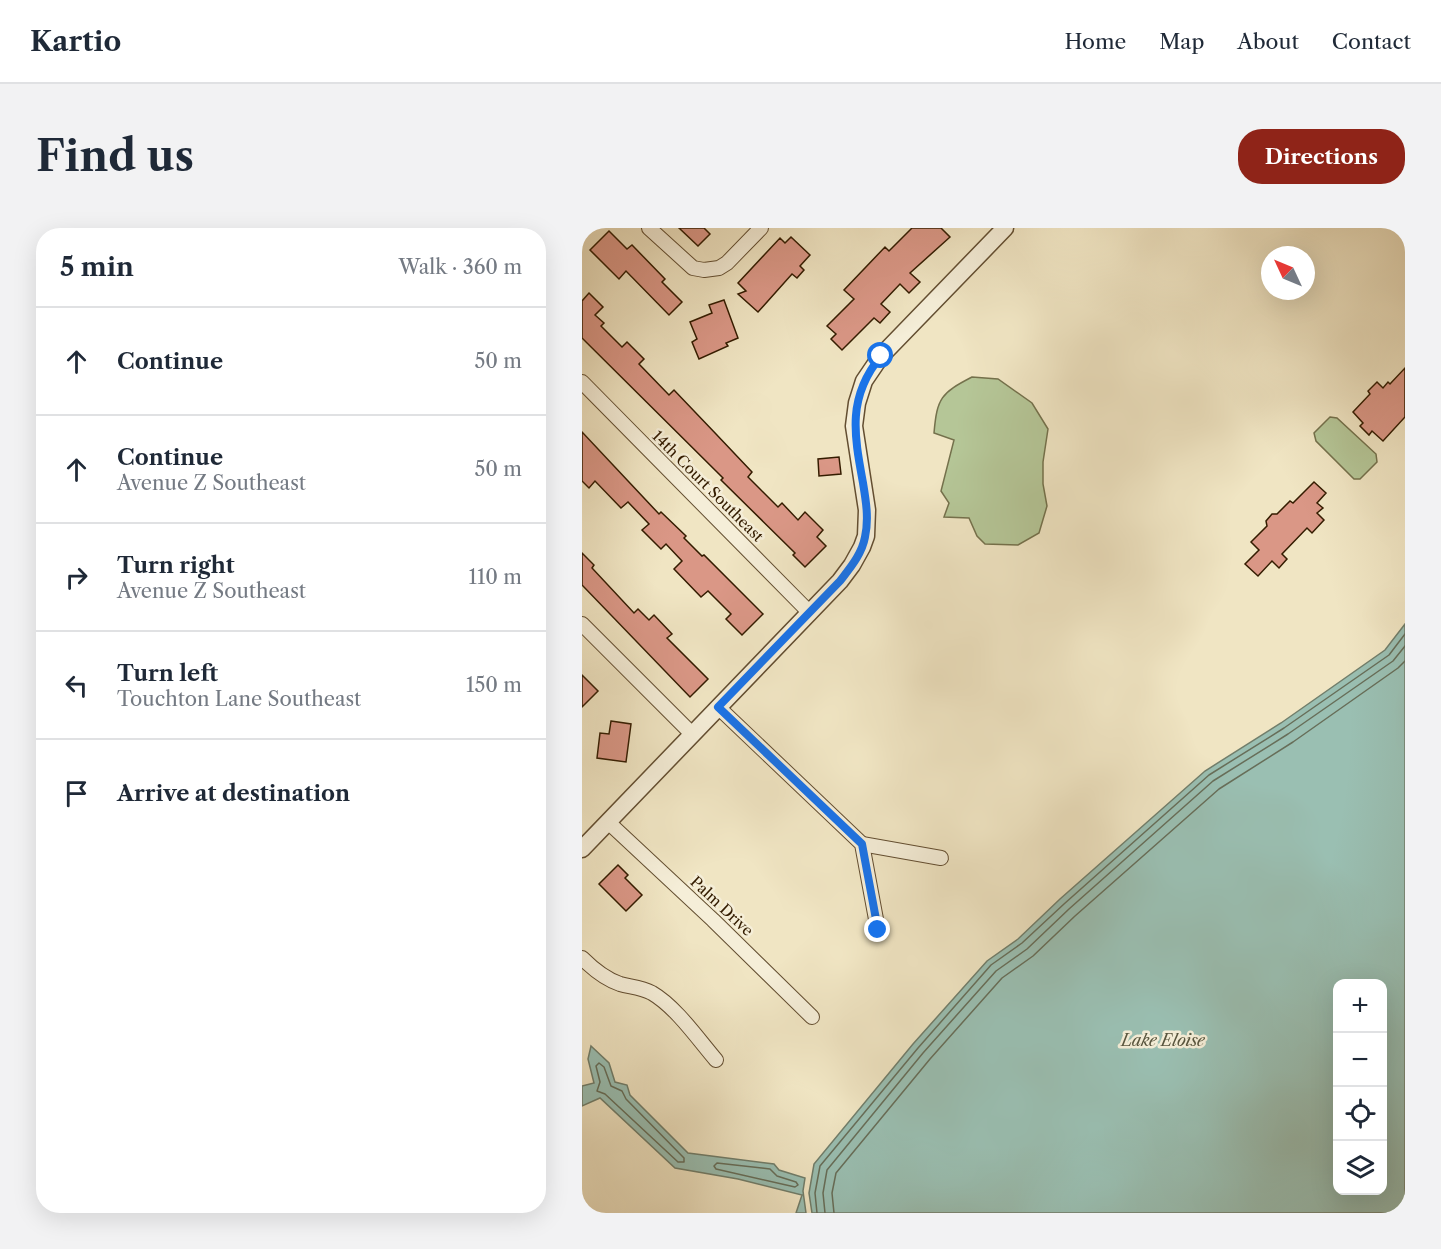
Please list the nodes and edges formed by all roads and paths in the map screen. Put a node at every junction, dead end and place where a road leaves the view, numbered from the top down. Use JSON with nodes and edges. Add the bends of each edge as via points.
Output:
{"nodes":[{"id":1,"x":649,"y":228,"type":"edge"},
{"id":2,"x":761,"y":228,"type":"edge"},
{"id":3,"x":1005,"y":228,"type":"edge"},
{"id":4,"x":582,"y":382,"type":"edge"},
{"id":5,"x":810,"y":613,"type":"junction"},
{"id":6,"x":582,"y":624,"type":"edge"},
{"id":7,"x":718,"y":707,"type":"junction"},
{"id":8,"x":692,"y":734,"type":"junction"},
{"id":9,"x":608,"y":822,"type":"junction"},
{"id":10,"x":862,"y":844,"type":"junction"},
{"id":11,"x":582,"y":849,"type":"edge"},
{"id":12,"x":941,"y":858,"type":"dead end"},
{"id":13,"x":878,"y":930,"type":"dead end"},
{"id":14,"x":582,"y":958,"type":"edge"},
{"id":15,"x":812,"y":1017,"type":"dead end"},
{"id":16,"x":716,"y":1060,"type":"dead end"}],
"edges":[{"from":1,"to":2,"type":"street","via":[[693,268],[704,270],[727,263]]},
{"from":3,"to":5,"type":"street","via":[[874,364],[864,381],[854,426],[867,510],[866,536],[852,565]]},
{"from":4,"to":5,"type":"street","name":"14th Court Southeast"},
{"from":5,"to":7,"type":"street"},
{"from":6,"to":8,"type":"street"},
{"from":7,"to":8,"type":"street"},
{"from":7,"to":10,"type":"street"},
{"from":8,"to":9,"type":"street"},
{"from":9,"to":11,"type":"street"},
{"from":9,"to":15,"type":"street","name":"Palm Drive"},
{"from":10,"to":12,"type":"street"},
{"from":10,"to":13,"type":"street"},
{"from":14,"to":16,"type":"street","via":[[603,976],[655,994]]}]}
